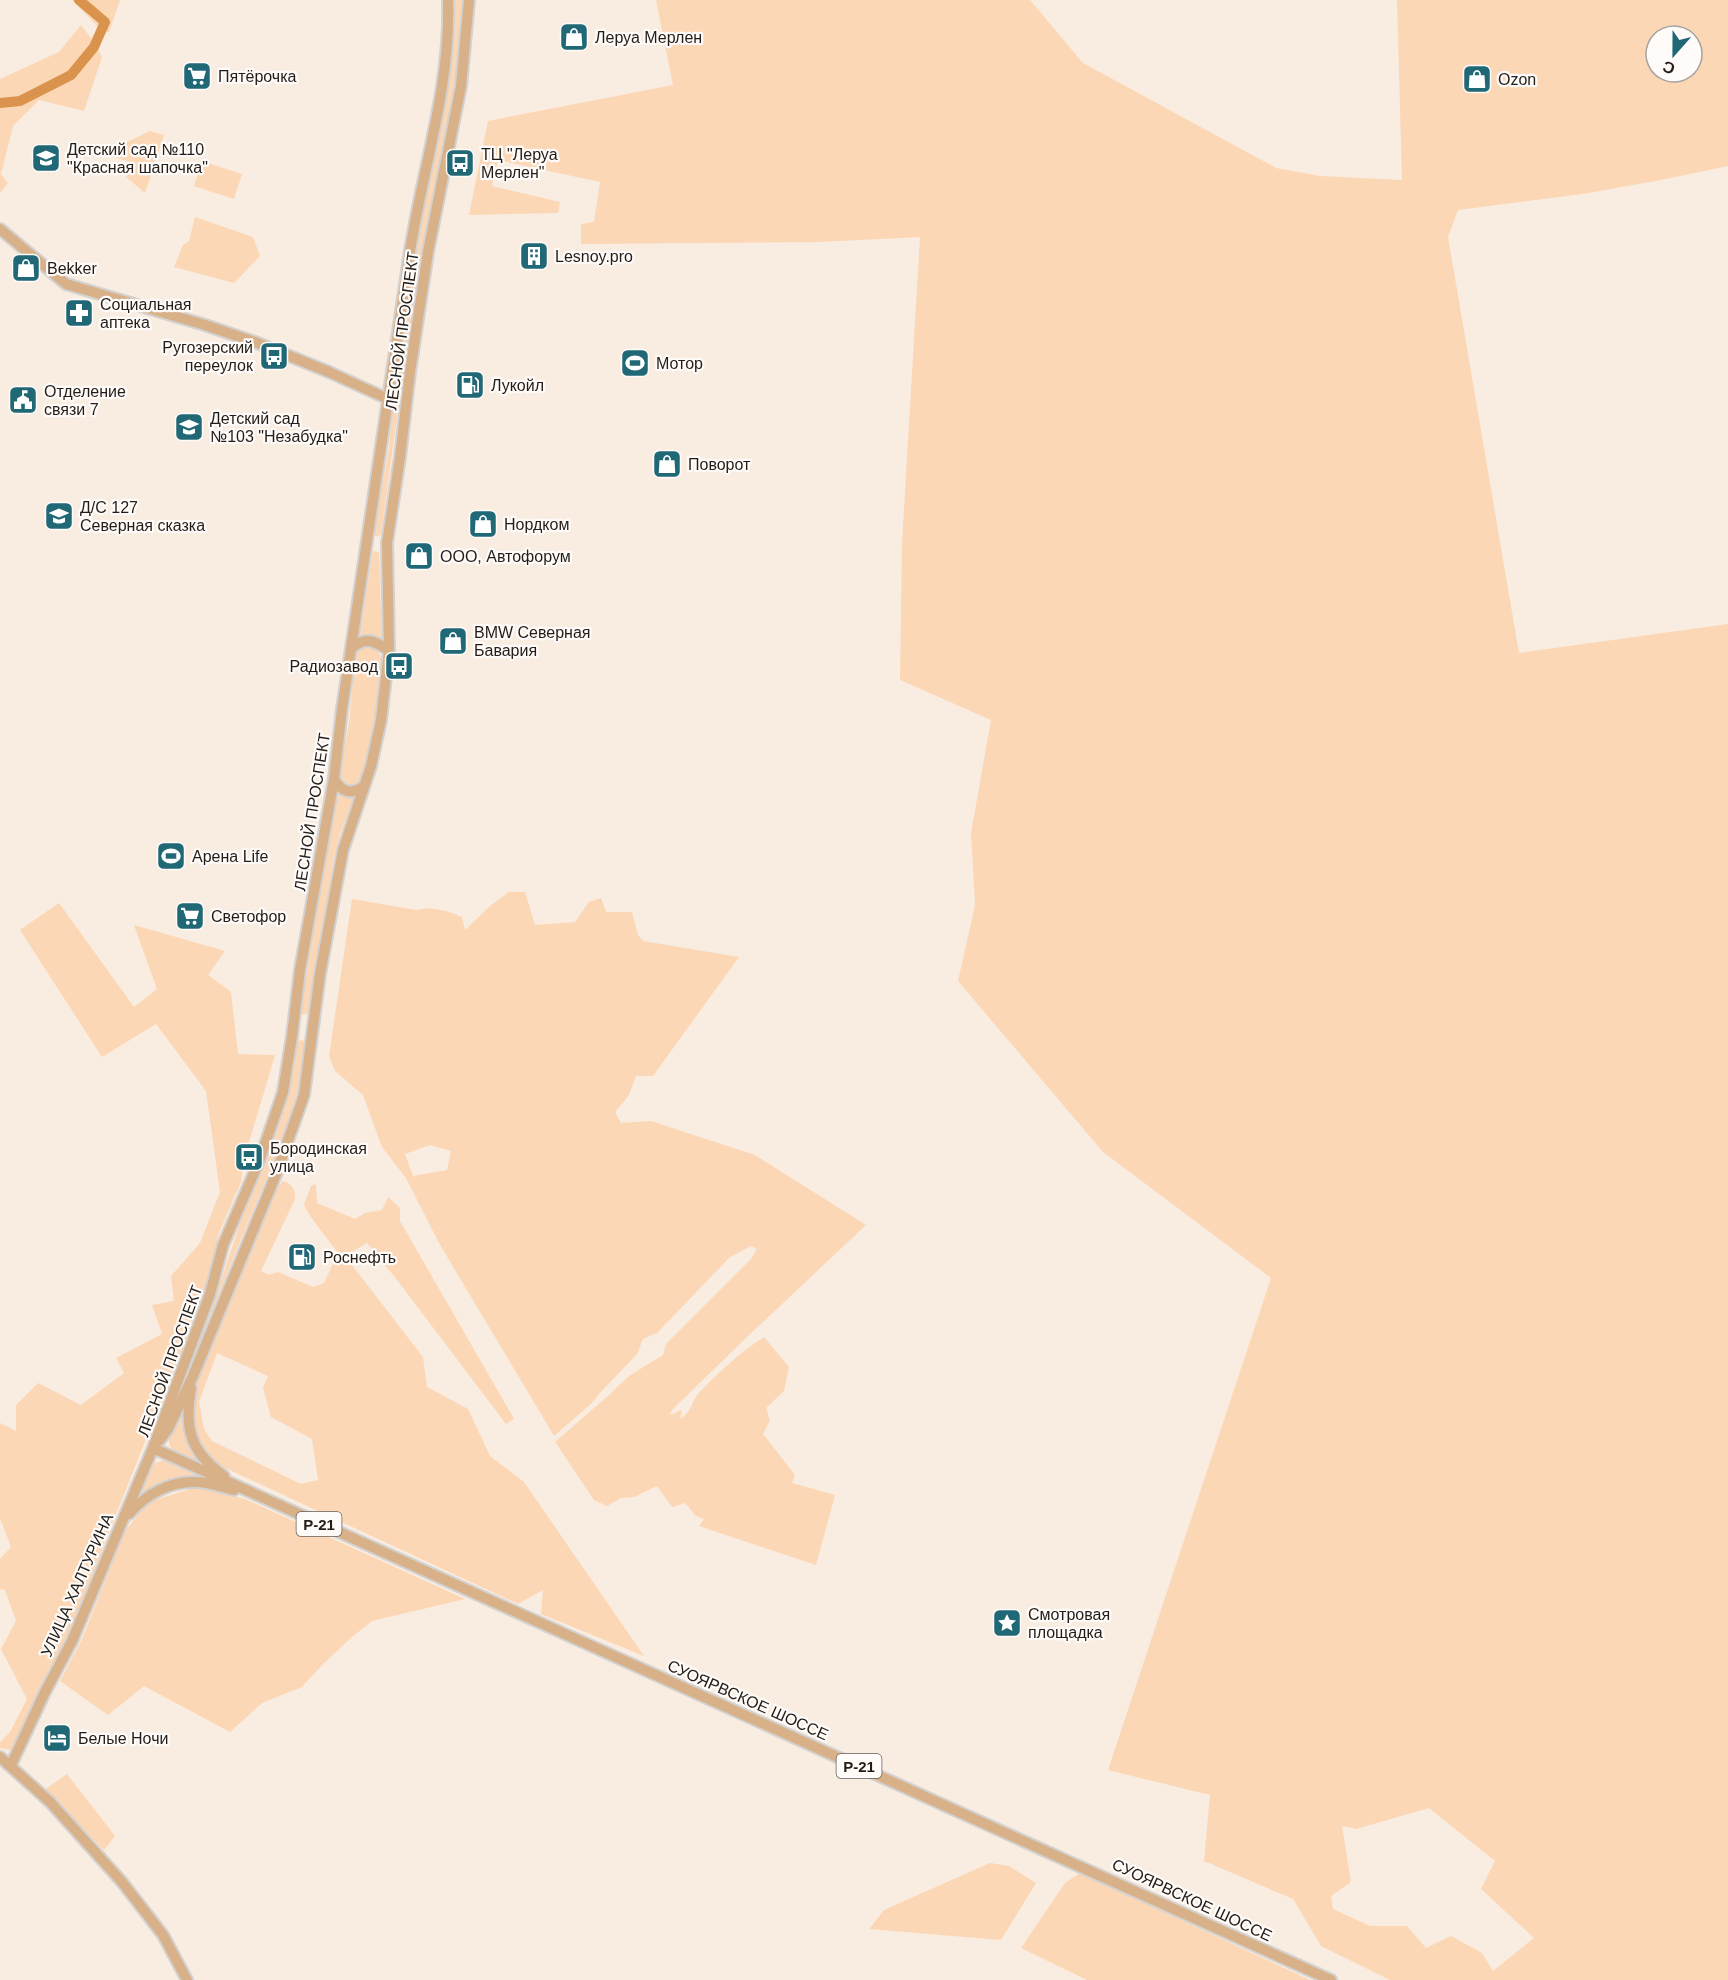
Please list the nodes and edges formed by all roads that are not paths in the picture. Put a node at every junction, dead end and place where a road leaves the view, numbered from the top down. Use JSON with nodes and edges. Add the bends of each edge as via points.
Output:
{"nodes":[{"id":1,"x":449,"y":0,"type":"edge"},
{"id":2,"x":468,"y":0,"type":"edge"},
{"id":3,"x":0,"y":229,"type":"edge"},
{"id":4,"x":401,"y":314,"type":"junction"},
{"id":5,"x":419,"y":316,"type":"junction"},
{"id":6,"x":388,"y":399,"type":"junction"},
{"id":7,"x":367,"y":541,"type":"junction"},
{"id":8,"x":387,"y":543,"type":"junction"},
{"id":9,"x":352,"y":648,"type":"junction"},
{"id":10,"x":389,"y":651,"type":"junction"},
{"id":11,"x":334,"y":779,"type":"junction"},
{"id":12,"x":364,"y":786,"type":"junction"},
{"id":13,"x":295,"y":1014,"type":"junction"},
{"id":14,"x":315,"y":1018,"type":"junction"},
{"id":15,"x":292,"y":1036,"type":"junction"},
{"id":16,"x":312,"y":1038,"type":"junction"},
{"id":17,"x":193,"y":1376,"type":"junction"},
{"id":18,"x":153,"y":1448,"type":"junction"},
{"id":19,"x":252,"y":1493,"type":"junction"},
{"id":20,"x":121,"y":1523,"type":"junction"},
{"id":21,"x":0,"y":1757,"type":"edge"},
{"id":22,"x":11,"y":1765,"type":"junction"},
{"id":23,"x":187,"y":1980,"type":"edge"},
{"id":24,"x":1331,"y":1980,"type":"edge"}],
"edges":[{"from":1,"to":4,"type":"main road","name":"ЛЕСНОЙ ПРОСПЕКТ","via":[[441,94]]},
{"from":2,"to":5,"type":"main road","name":"ЛЕСНОЙ ПРОСПЕКТ","via":[[459,98],[433,220]]},
{"from":3,"to":6,"type":"main road","via":[[66,284],[255,342]]},
{"from":4,"to":5,"type":"main road","via":[[412,310]]},
{"from":4,"to":6,"type":"main road","name":"ЛЕСНОЙ ПРОСПЕКТ"},
{"from":5,"to":8,"type":"main road","name":"ЛЕСНОЙ ПРОСПЕКТ"},
{"from":6,"to":7,"type":"main road","name":"ЛЕСНОЙ ПРОСПЕКТ"},
{"from":7,"to":8,"type":"main road","via":[[382,546]]},
{"from":7,"to":9,"type":"main road","name":"ЛЕСНОЙ ПРОСПЕКТ"},
{"from":8,"to":10,"type":"main road","name":"ЛЕСНОЙ ПРОСПЕКТ"},
{"from":9,"to":10,"type":"main road","via":[[369,640]]},
{"from":9,"to":11,"type":"main road","name":"ЛЕСНОЙ ПРОСПЕКТ"},
{"from":10,"to":12,"type":"main road","name":"ЛЕСНОЙ ПРОСПЕКТ","via":[[381,720]]},
{"from":11,"to":12,"type":"main road","via":[[347,792],[357,792]]},
{"from":11,"to":13,"type":"main road","name":"ЛЕСНОЙ ПРОСПЕКТ"},
{"from":12,"to":14,"type":"main road","name":"ЛЕСНОЙ ПРОСПЕКТ","via":[[343,850]]},
{"from":13,"to":14,"type":"main road","via":[[308,1020]]},
{"from":13,"to":15,"type":"main road","name":"ЛЕСНОЙ ПРОСПЕКТ"},
{"from":14,"to":16,"type":"main road","name":"ЛЕСНОЙ ПРОСПЕКТ"},
{"from":15,"to":16,"type":"main road"},
{"from":15,"to":18,"type":"main road","name":"ЛЕСНОЙ ПРОСПЕКТ","via":[[283,1092],[271,1130],[224,1245]]},
{"from":16,"to":17,"type":"main road","name":"ЛЕСНОЙ ПРОСПЕКТ","via":[[304,1095],[290,1137]]},
{"from":17,"to":18,"type":"main road","name":"ЛЕСНОЙ ПРОСПЕКТ","via":[[168,1429]]},
{"from":17,"to":19,"type":"main road","via":[[187,1409],[195,1447],[206,1462]]},
{"from":18,"to":19,"type":"main road","name":"СУОЯРВСКОЕ ШОССЕ"},
{"from":18,"to":20,"type":"main road","name":"УЛИЦА ХАЛТУРИНА"},
{"from":19,"to":20,"type":"main road","via":[[197,1482],[178,1484],[153,1492]]},
{"from":19,"to":24,"type":"main road","name":"СУОЯРВСКОЕ ШОССЕ","number":"Р-21"},
{"from":20,"to":22,"type":"main road","name":"УЛИЦА ХАЛТУРИНА","via":[[72,1641]]},
{"from":21,"to":22,"type":"main road"},
{"from":22,"to":23,"type":"main road","via":[[122,1882],[163,1935]]}]}
